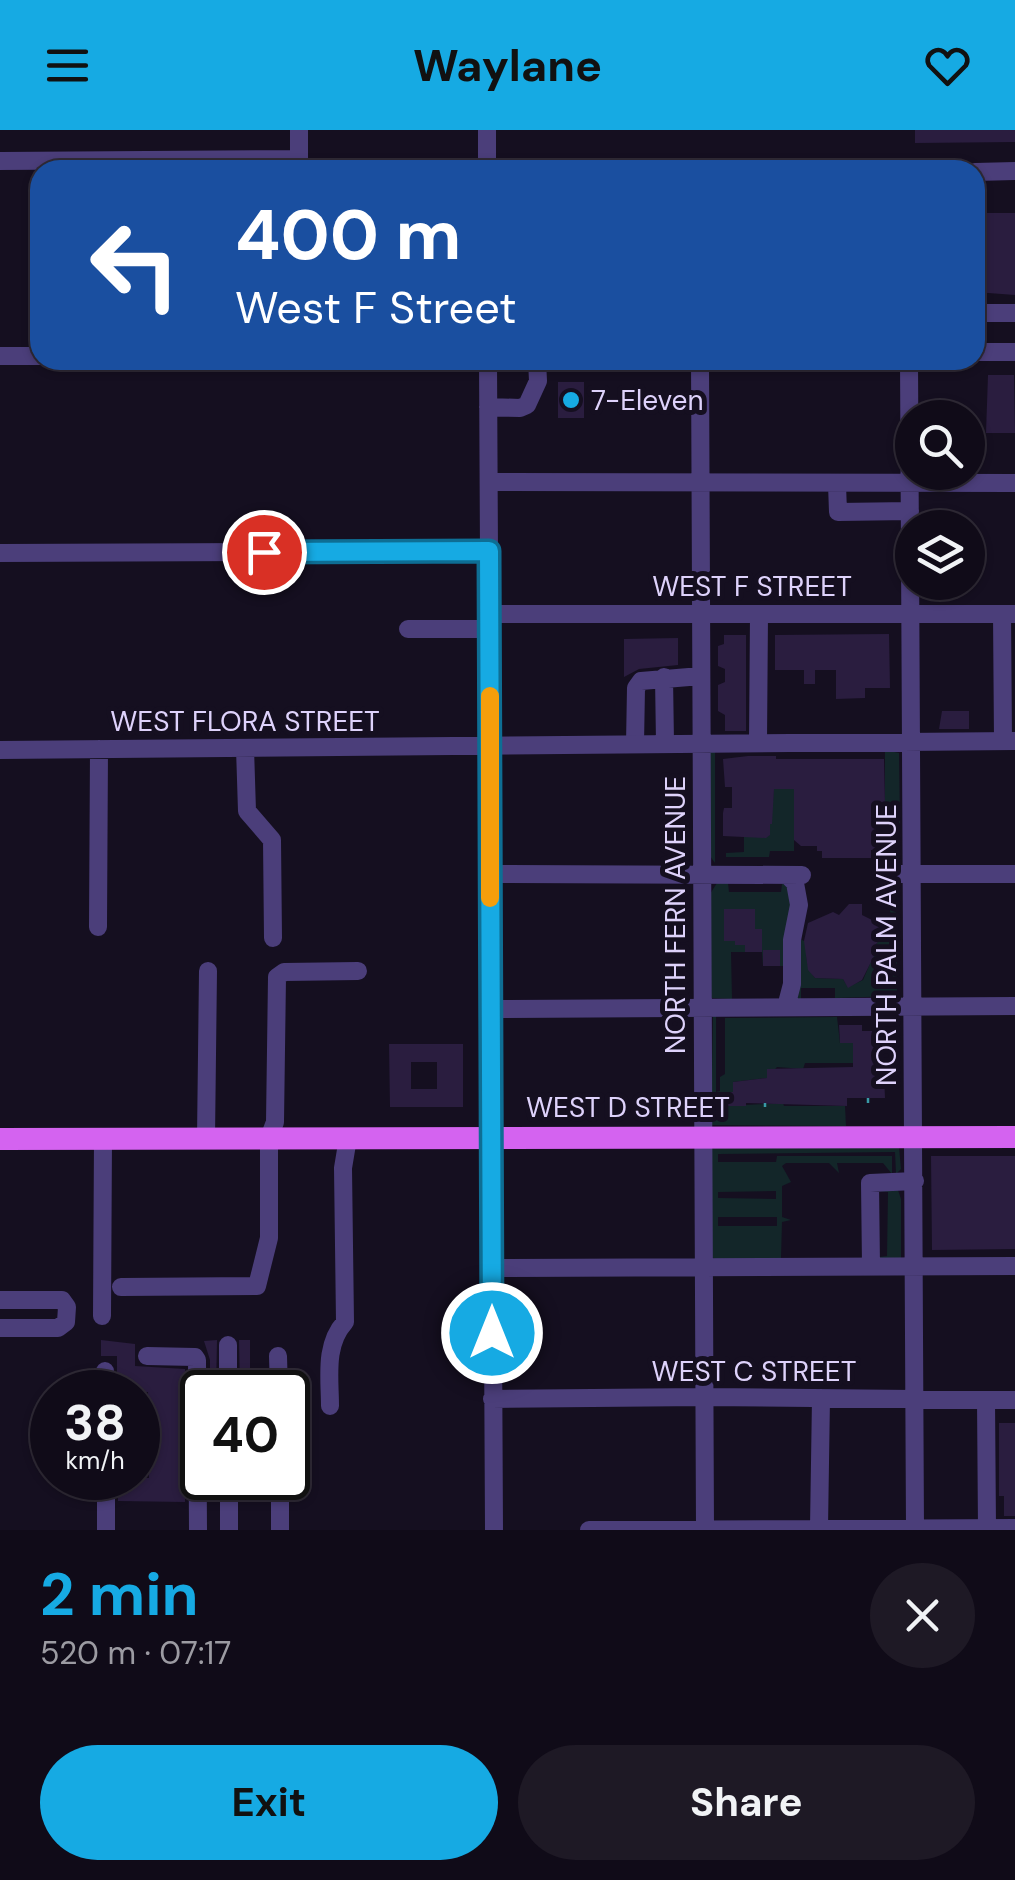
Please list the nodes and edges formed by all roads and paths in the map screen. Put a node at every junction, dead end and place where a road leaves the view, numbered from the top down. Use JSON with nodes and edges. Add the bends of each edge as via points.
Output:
{"nodes":[{"id":1,"x":299,"y":130,"type":"edge"},
{"id":2,"x":487,"y":130,"type":"edge"},
{"id":3,"x":299,"y":160,"type":"edge"},
{"id":4,"x":487,"y":160,"type":"edge"},
{"id":5,"x":0,"y":161,"type":"edge"},
{"id":6,"x":30,"y":163,"type":"edge"},
{"id":7,"x":1015,"y":171,"type":"edge"},
{"id":8,"x":985,"y":172,"type":"edge"},
{"id":9,"x":985,"y":313,"type":"edge"},
{"id":10,"x":1015,"y":313,"type":"edge"},
{"id":11,"x":985,"y":352,"type":"edge"},
{"id":12,"x":1015,"y":352,"type":"edge"},
{"id":13,"x":0,"y":356,"type":"edge"},
{"id":14,"x":30,"y":356,"type":"edge"},
{"id":15,"x":488,"y":370,"type":"edge"},
{"id":16,"x":538,"y":370,"type":"edge"},
{"id":17,"x":700,"y":370,"type":"edge"},
{"id":18,"x":910,"y":370,"type":"edge"},
{"id":19,"x":910,"y":400,"type":"edge"},
{"id":20,"x":488,"y":407,"type":"junction"},
{"id":21,"x":488,"y":482,"type":"junction"},
{"id":22,"x":895,"y":483,"type":"edge"},
{"id":23,"x":985,"y":483,"type":"edge"},
{"id":24,"x":1015,"y":483,"type":"edge"},
{"id":25,"x":701,"y":484,"type":"junction"},
{"id":26,"x":837,"y":484,"type":"junction"},
{"id":27,"x":895,"y":511,"type":"edge"},
{"id":28,"x":489,"y":551,"type":"junction"},
{"id":29,"x":0,"y":553,"type":"edge"},
{"id":30,"x":911,"y":600,"type":"edge"},
{"id":31,"x":701,"y":613,"type":"junction"},
{"id":32,"x":760,"y":614,"type":"junction"},
{"id":33,"x":911,"y":614,"type":"junction"},
{"id":34,"x":1008,"y":614,"type":"edge"},
{"id":35,"x":490,"y":622,"type":"junction"},
{"id":36,"x":408,"y":629,"type":"dead end"},
{"id":37,"x":702,"y":676,"type":"junction"},
{"id":38,"x":664,"y":677,"type":"junction"},
{"id":39,"x":912,"y":741,"type":"junction"},
{"id":40,"x":1009,"y":741,"type":"edge"},
{"id":41,"x":702,"y":742,"type":"junction"},
{"id":42,"x":758,"y":742,"type":"junction"},
{"id":43,"x":665,"y":743,"type":"junction"},
{"id":44,"x":635,"y":744,"type":"junction"},
{"id":45,"x":490,"y":747,"type":"junction"},
{"id":46,"x":244,"y":748,"type":"junction"},
{"id":47,"x":99,"y":749,"type":"junction"},
{"id":48,"x":0,"y":750,"type":"edge"},
{"id":49,"x":490,"y":874,"type":"junction"},
{"id":50,"x":702,"y":874,"type":"junction"},
{"id":51,"x":907,"y":874,"type":"junction"},
{"id":52,"x":1015,"y":874,"type":"edge"},
{"id":53,"x":98,"y":927,"type":"dead end"},
{"id":54,"x":274,"y":938,"type":"dead end"},
{"id":55,"x":358,"y":970,"type":"dead end"},
{"id":56,"x":208,"y":971,"type":"dead end"},
{"id":57,"x":703,"y":1006,"type":"junction"},
{"id":58,"x":786,"y":1006,"type":"junction"},
{"id":59,"x":1015,"y":1006,"type":"edge"},
{"id":60,"x":914,"y":1007,"type":"junction"},
{"id":61,"x":490,"y":1009,"type":"junction"},
{"id":62,"x":868,"y":1098,"type":"dead end"},
{"id":63,"x":868,"y":1106,"type":"dead end"},
{"id":64,"x":1015,"y":1136,"type":"edge"},
{"id":65,"x":491,"y":1137,"type":"junction"},
{"id":66,"x":703,"y":1137,"type":"junction"},
{"id":67,"x":914,"y":1137,"type":"junction"},
{"id":68,"x":0,"y":1138,"type":"edge"},
{"id":69,"x":103,"y":1138,"type":"junction"},
{"id":70,"x":206,"y":1138,"type":"junction"},
{"id":71,"x":269,"y":1138,"type":"junction"},
{"id":72,"x":348,"y":1138,"type":"junction"},
{"id":73,"x":914,"y":1180,"type":"junction"},
{"id":74,"x":871,"y":1266,"type":"junction"},
{"id":75,"x":915,"y":1266,"type":"junction"},
{"id":76,"x":1015,"y":1266,"type":"edge"},
{"id":77,"x":492,"y":1268,"type":"junction"},
{"id":78,"x":704,"y":1268,"type":"junction"},
{"id":79,"x":121,"y":1287,"type":"dead end"},
{"id":80,"x":0,"y":1300,"type":"edge"},
{"id":81,"x":102,"y":1316,"type":"dead end"},
{"id":82,"x":0,"y":1328,"type":"edge"},
{"id":83,"x":228,"y":1345,"type":"dead end"},
{"id":84,"x":148,"y":1356,"type":"dead end"},
{"id":85,"x":278,"y":1356,"type":"dead end"},
{"id":86,"x":228,"y":1370,"type":"edge"},
{"id":87,"x":278,"y":1370,"type":"edge"},
{"id":88,"x":704,"y":1396,"type":"junction"},
{"id":89,"x":821,"y":1398,"type":"junction"},
{"id":90,"x":492,"y":1399,"type":"junction"},
{"id":91,"x":915,"y":1400,"type":"junction"},
{"id":92,"x":986,"y":1400,"type":"junction"},
{"id":93,"x":1015,"y":1400,"type":"edge"},
{"id":94,"x":330,"y":1406,"type":"dead end"},
{"id":95,"x":106,"y":1500,"type":"edge"},
{"id":96,"x":229,"y":1500,"type":"edge"},
{"id":97,"x":280,"y":1500,"type":"edge"},
{"id":98,"x":820,"y":1528,"type":"edge"},
{"id":99,"x":986,"y":1528,"type":"edge"},
{"id":100,"x":1015,"y":1528,"type":"edge"},
{"id":101,"x":705,"y":1529,"type":"edge"},
{"id":102,"x":790,"y":1529,"type":"edge"},
{"id":103,"x":916,"y":1529,"type":"edge"},
{"id":104,"x":106,"y":1530,"type":"edge"},
{"id":105,"x":198,"y":1530,"type":"edge"},
{"id":106,"x":229,"y":1530,"type":"edge"},
{"id":107,"x":280,"y":1530,"type":"edge"},
{"id":108,"x":494,"y":1530,"type":"edge"},
{"id":109,"x":588,"y":1530,"type":"edge"}],
"edges":[{"from":1,"to":3,"type":"street"},
{"from":2,"to":4,"type":"street"},
{"from":5,"to":6,"type":"street"},
{"from":7,"to":8,"type":"street"},
{"from":9,"to":10,"type":"street"},
{"from":11,"to":12,"type":"street"},
{"from":13,"to":14,"type":"street"},
{"from":15,"to":20,"type":"street"},
{"from":16,"to":20,"type":"street","via":[[528,404]]},
{"from":17,"to":25,"type":"street","name":"NORTH FERN AVENUE"},
{"from":18,"to":19,"type":"street","name":"NORTH PALM AVENUE"},
{"from":20,"to":21,"type":"street"},
{"from":21,"to":25,"type":"street"},
{"from":21,"to":28,"type":"street"},
{"from":22,"to":26,"type":"street"},
{"from":23,"to":24,"type":"street"},
{"from":25,"to":26,"type":"street"},
{"from":25,"to":31,"type":"street","name":"NORTH FERN AVENUE"},
{"from":26,"to":27,"type":"street","via":[[838,512]]},
{"from":28,"to":29,"type":"street"},
{"from":28,"to":35,"type":"street"},
{"from":30,"to":33,"type":"street","name":"NORTH PALM AVENUE"},
{"from":31,"to":32,"type":"street","name":"WEST F STREET"},
{"from":31,"to":35,"type":"street","name":"WEST F STREET"},
{"from":31,"to":37,"type":"street","name":"NORTH FERN AVENUE"},
{"from":32,"to":33,"type":"street","name":"WEST F STREET"},
{"from":32,"to":42,"type":"street"},
{"from":33,"to":34,"type":"street","name":"WEST F STREET"},
{"from":33,"to":39,"type":"street","name":"NORTH PALM AVENUE"},
{"from":34,"to":40,"type":"street"},
{"from":35,"to":36,"type":"street","name":"WEST F STREET"},
{"from":35,"to":45,"type":"street"},
{"from":37,"to":38,"type":"street"},
{"from":37,"to":41,"type":"street","name":"NORTH FERN AVENUE"},
{"from":38,"to":43,"type":"street"},
{"from":38,"to":44,"type":"street","via":[[636,688]]},
{"from":39,"to":40,"type":"street","name":"WEST FLORA STREET"},
{"from":39,"to":42,"type":"street","name":"WEST FLORA STREET"},
{"from":39,"to":51,"type":"street","name":"NORTH PALM AVENUE"},
{"from":41,"to":42,"type":"street","name":"WEST FLORA STREET"},
{"from":41,"to":43,"type":"street","name":"WEST FLORA STREET"},
{"from":41,"to":50,"type":"street","name":"NORTH FERN AVENUE"},
{"from":43,"to":44,"type":"street","name":"WEST FLORA STREET"},
{"from":44,"to":45,"type":"street","name":"WEST FLORA STREET"},
{"from":45,"to":46,"type":"street","name":"WEST FLORA STREET"},
{"from":45,"to":49,"type":"street"},
{"from":46,"to":47,"type":"street","name":"WEST FLORA STREET"},
{"from":46,"to":54,"type":"street","via":[[246,811],[272,840]]},
{"from":47,"to":48,"type":"street","name":"WEST FLORA STREET"},
{"from":47,"to":53,"type":"street"},
{"from":49,"to":50,"type":"street"},
{"from":49,"to":61,"type":"street"},
{"from":50,"to":57,"type":"street","name":"NORTH FERN AVENUE"},
{"from":50,"to":58,"type":"street","via":[[794,875],[799,905]]},
{"from":51,"to":52,"type":"street"},
{"from":51,"to":60,"type":"street","name":"NORTH PALM AVENUE"},
{"from":55,"to":71,"type":"street","via":[[277,976],[275,1122]]},
{"from":56,"to":70,"type":"street"},
{"from":57,"to":58,"type":"street"},
{"from":57,"to":61,"type":"street"},
{"from":57,"to":66,"type":"street","name":"NORTH FERN AVENUE"},
{"from":58,"to":60,"type":"street"},
{"from":59,"to":60,"type":"street"},
{"from":60,"to":67,"type":"street","name":"NORTH PALM AVENUE"},
{"from":61,"to":65,"type":"street"},
{"from":62,"to":63,"type":"path"},
{"from":64,"to":67,"type":"main road","name":"WEST D STREET"},
{"from":65,"to":66,"type":"main road","name":"WEST D STREET"},
{"from":65,"to":72,"type":"main road","name":"WEST D STREET"},
{"from":65,"to":77,"type":"street"},
{"from":66,"to":67,"type":"main road","name":"WEST D STREET"},
{"from":66,"to":78,"type":"street","name":"NORTH FERN AVENUE"},
{"from":67,"to":73,"type":"street","name":"NORTH PALM AVENUE"},
{"from":68,"to":69,"type":"main road","name":"WEST D STREET"},
{"from":69,"to":70,"type":"main road","name":"WEST D STREET"},
{"from":69,"to":81,"type":"street"},
{"from":70,"to":71,"type":"main road","name":"WEST D STREET"},
{"from":71,"to":72,"type":"main road","name":"WEST D STREET"},
{"from":71,"to":79,"type":"street","via":[[268,1238],[257,1286]]},
{"from":72,"to":94,"type":"street","via":[[342,1168],[345,1322],[330,1356]]},
{"from":73,"to":74,"type":"street","via":[[870,1183]]},
{"from":73,"to":75,"type":"street","name":"NORTH PALM AVENUE"},
{"from":74,"to":75,"type":"street"},
{"from":74,"to":78,"type":"street"},
{"from":75,"to":76,"type":"street"},
{"from":75,"to":91,"type":"street","name":"NORTH PALM AVENUE"},
{"from":77,"to":78,"type":"street"},
{"from":77,"to":90,"type":"street"},
{"from":78,"to":88,"type":"street","name":"NORTH FERN AVENUE"},
{"from":80,"to":82,"type":"street","via":[[62,1300],[67,1306],[66,1322],[58,1328]]},
{"from":83,"to":86,"type":"street"},
{"from":84,"to":105,"type":"street","via":[[197,1360]]},
{"from":85,"to":87,"type":"street"},
{"from":88,"to":89,"type":"street","name":"WEST C STREET"},
{"from":88,"to":90,"type":"street","name":"WEST C STREET"},
{"from":88,"to":101,"type":"street","name":"NORTH FERN AVENUE"},
{"from":89,"to":91,"type":"street","name":"WEST C STREET"},
{"from":89,"to":98,"type":"street"},
{"from":90,"to":108,"type":"street"},
{"from":91,"to":92,"type":"street","name":"WEST C STREET"},
{"from":91,"to":103,"type":"street","name":"NORTH PALM AVENUE"},
{"from":92,"to":93,"type":"street","name":"WEST C STREET"},
{"from":92,"to":99,"type":"street"},
{"from":95,"to":104,"type":"street"},
{"from":96,"to":106,"type":"street"},
{"from":97,"to":107,"type":"street"},
{"from":98,"to":102,"type":"street"},
{"from":98,"to":103,"type":"street"},
{"from":99,"to":100,"type":"street"},
{"from":99,"to":103,"type":"street"},
{"from":101,"to":102,"type":"street"},
{"from":101,"to":109,"type":"street"}]}
